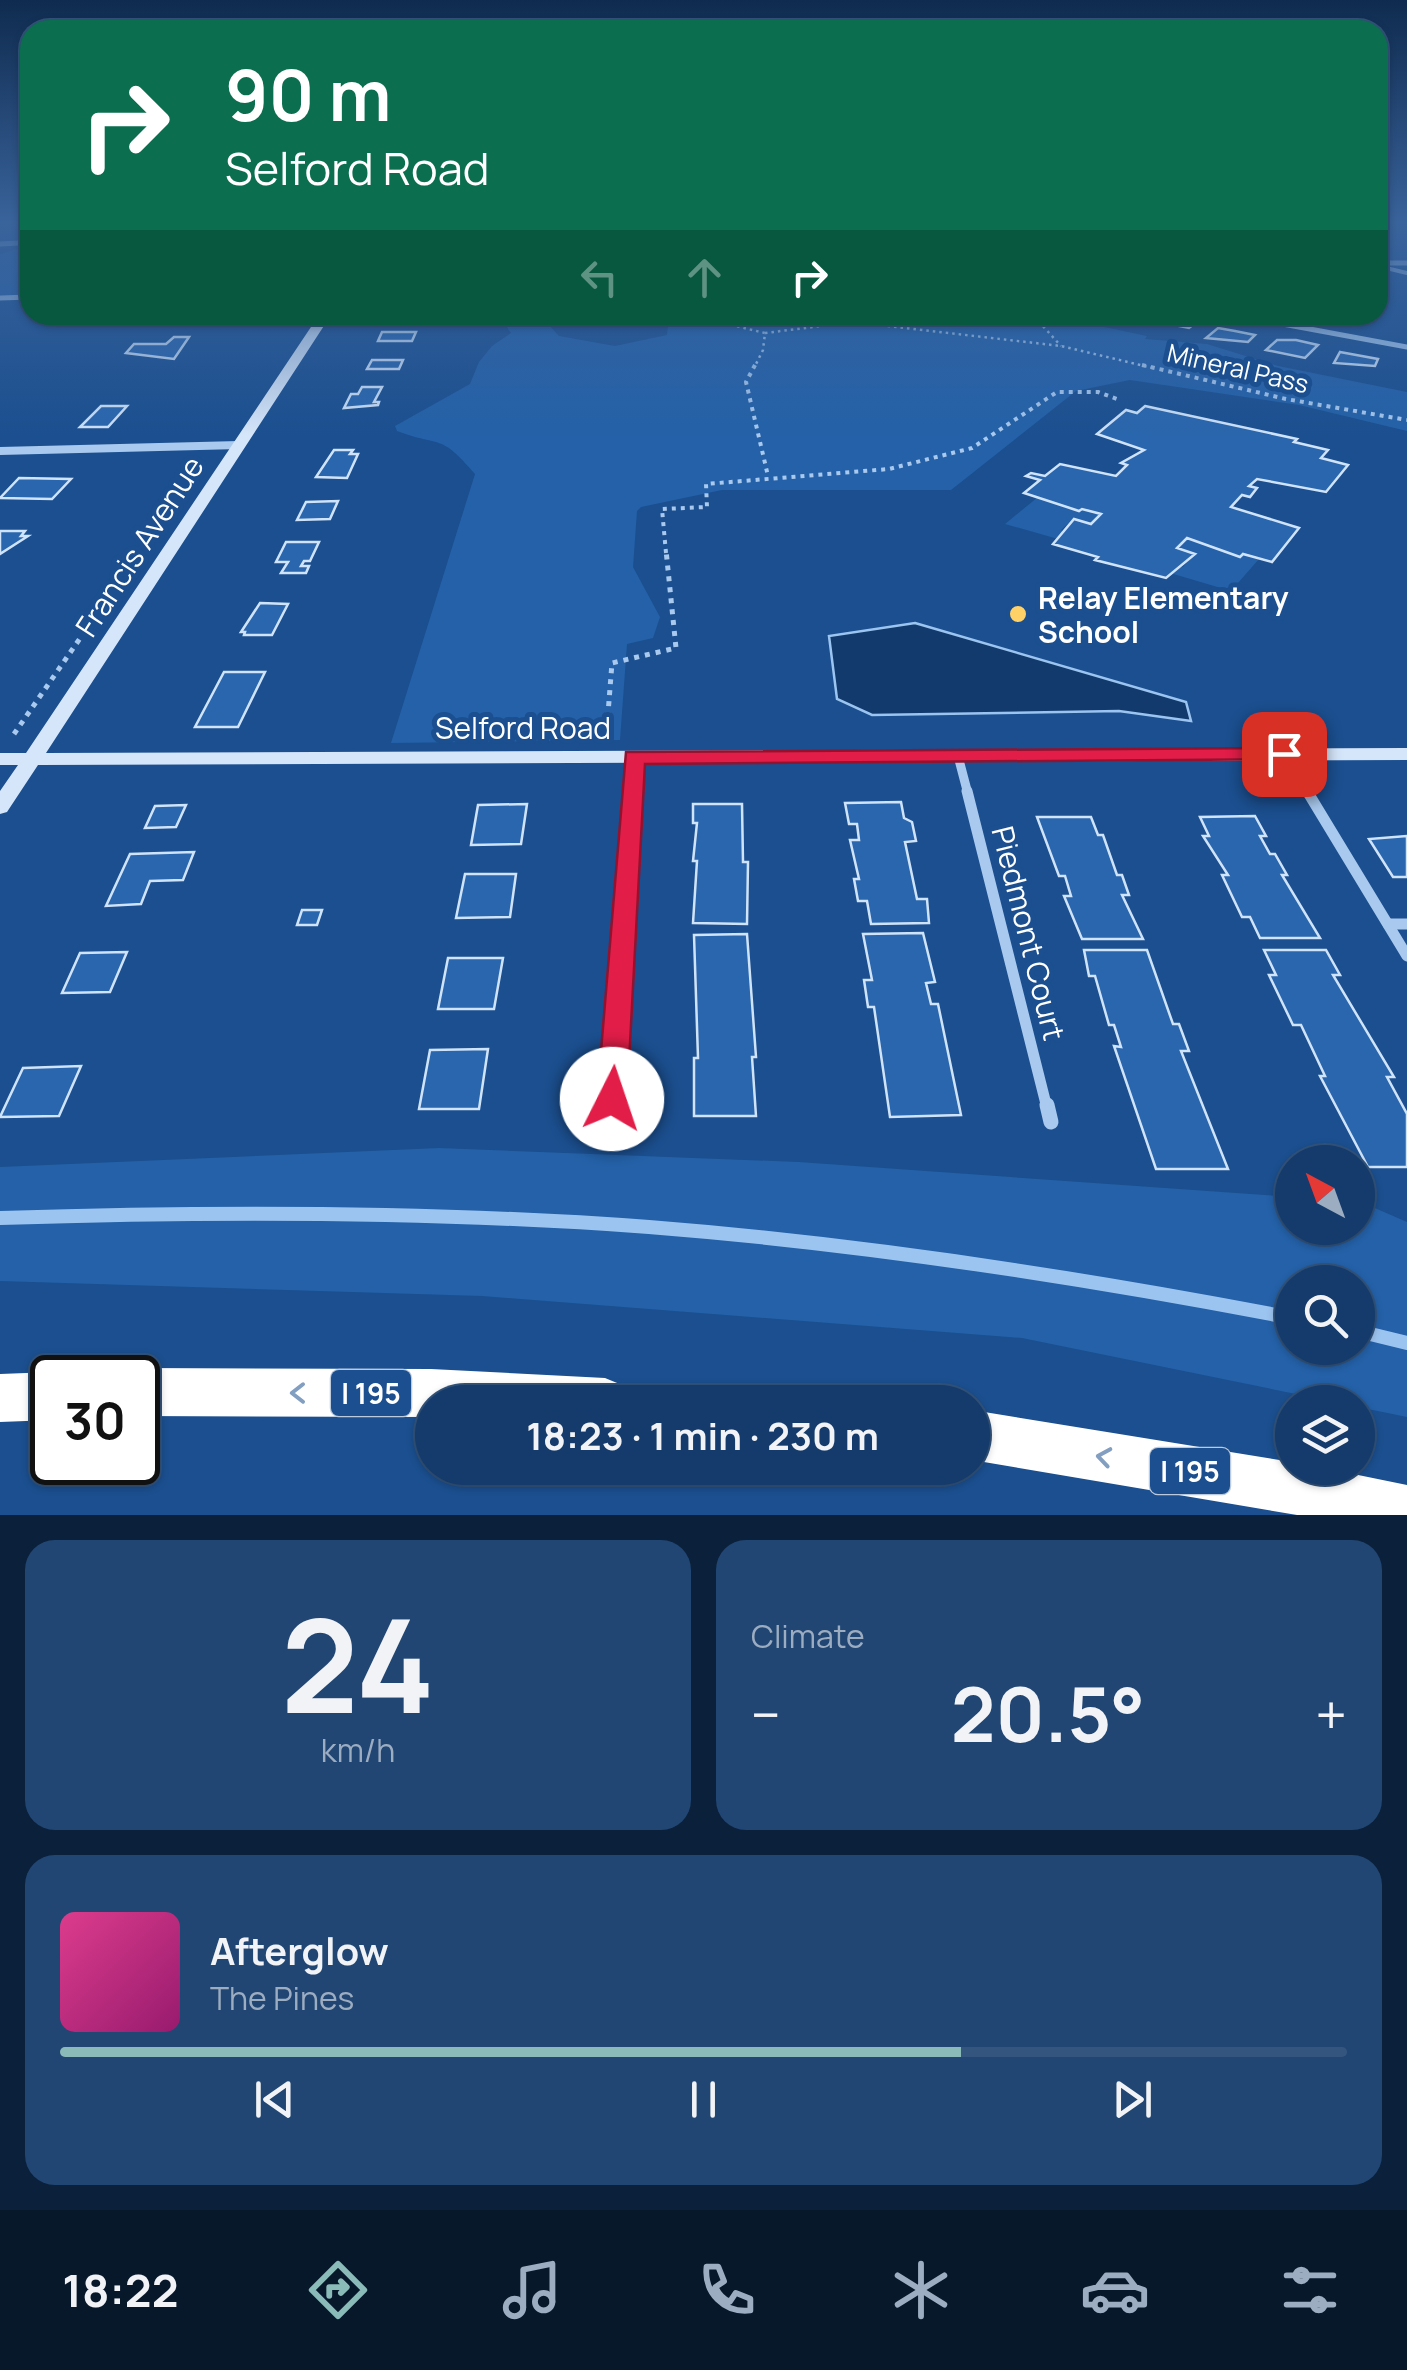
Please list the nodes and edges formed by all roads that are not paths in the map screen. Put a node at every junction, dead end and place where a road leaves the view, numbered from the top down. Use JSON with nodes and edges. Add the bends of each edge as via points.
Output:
{"nodes":[{"id":1,"x":317,"y":325,"type":"edge"},
{"id":2,"x":1290,"y":325,"type":"edge"},
{"id":3,"x":1407,"y":346,"type":"edge"},
{"id":4,"x":239,"y":445,"type":"junction"},
{"id":5,"x":0,"y":451,"type":"edge"},
{"id":6,"x":1284,"y":754,"type":"junction"},
{"id":7,"x":1407,"y":754,"type":"edge"},
{"id":8,"x":958,"y":756,"type":"junction"},
{"id":9,"x":634,"y":757,"type":"junction"},
{"id":10,"x":32,"y":758,"type":"junction"},
{"id":11,"x":0,"y":759,"type":"edge"},
{"id":12,"x":0,"y":807,"type":"edge"},
{"id":13,"x":1388,"y":924,"type":"junction"},
{"id":14,"x":1407,"y":924,"type":"edge"},
{"id":15,"x":1407,"y":956,"type":"edge"},
{"id":16,"x":612,"y":1099,"type":"dead end"},
{"id":17,"x":1051,"y":1122,"type":"dead end"},
{"id":18,"x":160,"y":1392,"type":"edge"},
{"id":19,"x":415,"y":1393,"type":"edge"},
{"id":20,"x":30,"y":1397,"type":"edge"},
{"id":21,"x":0,"y":1398,"type":"edge"},
{"id":22,"x":990,"y":1438,"type":"edge"},
{"id":23,"x":1407,"y":1510,"type":"edge"}],
"edges":[{"from":1,"to":4,"type":"street","name":"Francis Avenue"},
{"from":2,"to":3,"type":"street"},
{"from":4,"to":5,"type":"street"},
{"from":4,"to":10,"type":"street","name":"Francis Avenue"},
{"from":6,"to":7,"type":"street","name":"Selford Road"},
{"from":6,"to":8,"type":"street","name":"Selford Road"},
{"from":6,"to":13,"type":"street"},
{"from":8,"to":9,"type":"street","name":"Selford Road"},
{"from":8,"to":17,"type":"street","name":"Piedmont Court"},
{"from":9,"to":10,"type":"street","name":"Selford Road"},
{"from":9,"to":16,"type":"street"},
{"from":10,"to":11,"type":"street","name":"Selford Road"},
{"from":10,"to":12,"type":"street","name":"Francis Avenue"},
{"from":13,"to":14,"type":"street"},
{"from":13,"to":15,"type":"street"},
{"from":19,"to":18,"type":"highway","number":"I 195","one_way":true},
{"from":20,"to":21,"type":"highway"},
{"from":23,"to":22,"type":"highway","number":"I 195","one_way":true}]}
